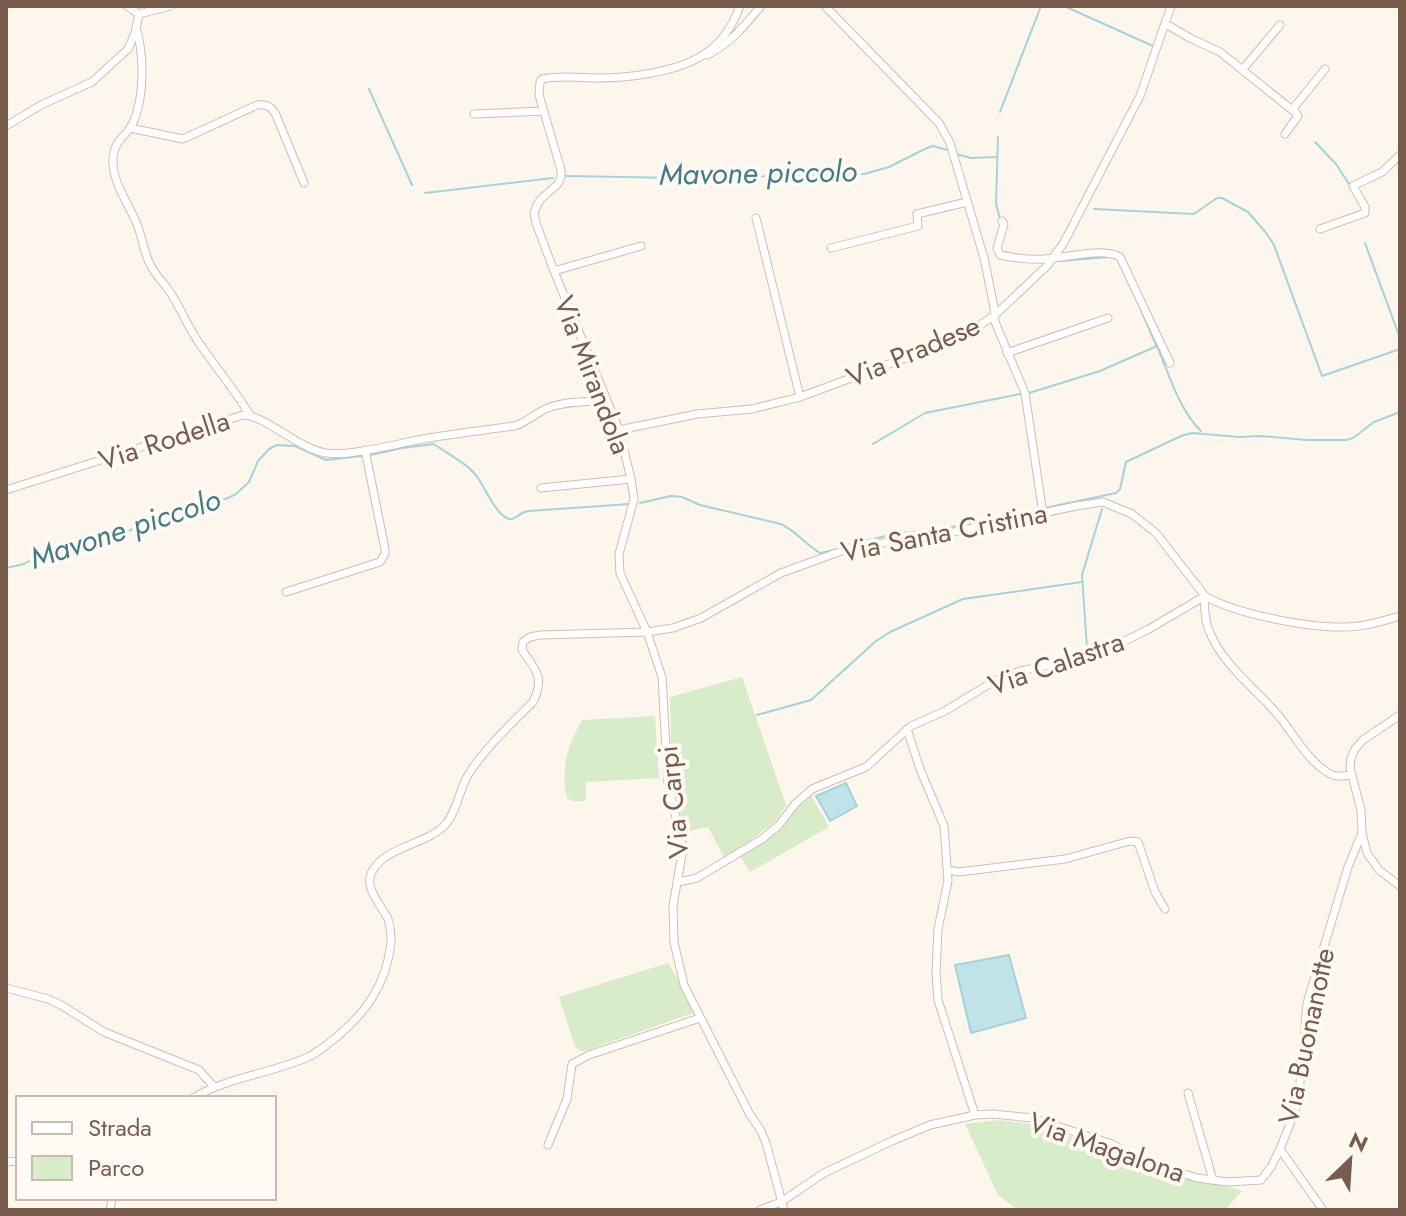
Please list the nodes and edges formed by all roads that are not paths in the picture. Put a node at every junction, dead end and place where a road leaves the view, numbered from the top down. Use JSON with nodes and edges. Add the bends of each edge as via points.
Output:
{"nodes":[{"id":1,"x":127,"y":6,"type":"edge"},
{"id":2,"x":171,"y":6,"type":"edge"},
{"id":3,"x":740,"y":6,"type":"edge"},
{"id":4,"x":761,"y":6,"type":"edge"},
{"id":5,"x":825,"y":6,"type":"edge"},
{"id":6,"x":1171,"y":6,"type":"edge"},
{"id":7,"x":139,"y":14,"type":"junction"},
{"id":8,"x":1166,"y":24,"type":"junction"},
{"id":9,"x":1280,"y":25,"type":"dead end"},
{"id":10,"x":136,"y":27,"type":"junction"},
{"id":11,"x":703,"y":55,"type":"junction"},
{"id":12,"x":1243,"y":69,"type":"junction"},
{"id":13,"x":1325,"y":69,"type":"dead end"},
{"id":14,"x":1292,"y":110,"type":"junction"},
{"id":15,"x":544,"y":111,"type":"junction"},
{"id":16,"x":474,"y":114,"type":"dead end"},
{"id":17,"x":6,"y":126,"type":"edge"},
{"id":18,"x":130,"y":128,"type":"junction"},
{"id":19,"x":1285,"y":134,"type":"dead end"},
{"id":20,"x":1400,"y":155,"type":"edge"},
{"id":21,"x":304,"y":183,"type":"dead end"},
{"id":22,"x":967,"y":202,"type":"junction"},
{"id":23,"x":756,"y":218,"type":"dead end"},
{"id":24,"x":1002,"y":221,"type":"dead end"},
{"id":25,"x":1320,"y":229,"type":"dead end"},
{"id":26,"x":641,"y":246,"type":"dead end"},
{"id":27,"x":831,"y":248,"type":"dead end"},
{"id":28,"x":1054,"y":258,"type":"junction"},
{"id":29,"x":554,"y":271,"type":"junction"},
{"id":30,"x":995,"y":315,"type":"junction"},
{"id":31,"x":1108,"y":318,"type":"dead end"},
{"id":32,"x":1007,"y":353,"type":"junction"},
{"id":33,"x":1170,"y":363,"type":"dead end"},
{"id":34,"x":800,"y":397,"type":"junction"},
{"id":35,"x":606,"y":400,"type":"junction"},
{"id":36,"x":250,"y":415,"type":"junction"},
{"id":37,"x":619,"y":430,"type":"junction"},
{"id":38,"x":365,"y":450,"type":"junction"},
{"id":39,"x":631,"y":479,"type":"junction"},
{"id":40,"x":541,"y":488,"type":"dead end"},
{"id":41,"x":6,"y":490,"type":"edge"},
{"id":42,"x":1043,"y":514,"type":"junction"},
{"id":43,"x":286,"y":592,"type":"dead end"},
{"id":44,"x":1205,"y":596,"type":"junction"},
{"id":45,"x":1400,"y":616,"type":"edge"},
{"id":46,"x":647,"y":632,"type":"junction"},
{"id":47,"x":1400,"y":715,"type":"edge"},
{"id":48,"x":907,"y":729,"type":"junction"},
{"id":49,"x":1351,"y":775,"type":"junction"},
{"id":50,"x":1362,"y":833,"type":"junction"},
{"id":51,"x":948,"y":870,"type":"junction"},
{"id":52,"x":678,"y":882,"type":"junction"},
{"id":53,"x":1400,"y":886,"type":"edge"},
{"id":54,"x":1165,"y":909,"type":"dead end"},
{"id":55,"x":6,"y":988,"type":"edge"},
{"id":56,"x":700,"y":1018,"type":"junction"},
{"id":57,"x":214,"y":1087,"type":"junction"},
{"id":58,"x":1188,"y":1093,"type":"dead end"},
{"id":59,"x":197,"y":1096,"type":"edge"},
{"id":60,"x":975,"y":1115,"type":"junction"},
{"id":61,"x":548,"y":1145,"type":"dead end"},
{"id":62,"x":1280,"y":1149,"type":"junction"},
{"id":63,"x":1213,"y":1180,"type":"junction"},
{"id":64,"x":1261,"y":1180,"type":"joint"},
{"id":65,"x":782,"y":1206,"type":"edge"},
{"id":66,"x":760,"y":1210,"type":"edge"},
{"id":67,"x":1323,"y":1210,"type":"edge"}],
"edges":[{"from":1,"to":7,"type":"street"},
{"from":2,"to":7,"type":"street"},
{"from":3,"to":11,"type":"street","name":"Via Mirandola","via":[[728,31]]},
{"from":4,"to":11,"type":"street","via":[[721,47]]},
{"from":5,"to":22,"type":"street","via":[[939,123]]},
{"from":6,"to":8,"type":"street","name":"Via Pradese"},
{"from":7,"to":10,"type":"street"},
{"from":8,"to":12,"type":"street"},
{"from":8,"to":28,"type":"street","name":"Via Pradese","via":[[1140,96]]},
{"from":9,"to":12,"type":"street"},
{"from":10,"to":17,"type":"street","via":[[128,49],[92,82]]},
{"from":10,"to":18,"type":"street","via":[[143,56]]},
{"from":11,"to":15,"type":"street","name":"Via Mirandola","via":[[634,75],[542,79]]},
{"from":12,"to":14,"type":"street"},
{"from":13,"to":14,"type":"street"},
{"from":14,"to":19,"type":"street","via":[[1298,116]]},
{"from":15,"to":16,"type":"street"},
{"from":15,"to":29,"type":"street","name":"Via Mirandola","via":[[561,177],[534,213]]},
{"from":18,"to":21,"type":"street","via":[[183,139],[265,104],[276,115]]},
{"from":18,"to":36,"type":"street","via":[[115,148],[114,169],[149,262]]},
{"from":20,"to":25,"type":"street","via":[[1382,172],[1353,186],[1365,213]]},
{"from":22,"to":27,"type":"street","via":[[917,214],[918,226]]},
{"from":22,"to":30,"type":"street"},
{"from":23,"to":34,"type":"street"},
{"from":24,"to":28,"type":"street","via":[[1000,255]]},
{"from":26,"to":29,"type":"street","name":"Via Mirandola"},
{"from":28,"to":30,"type":"street","name":"Via Pradese"},
{"from":28,"to":33,"type":"street","via":[[1107,253],[1120,257]]},
{"from":29,"to":35,"type":"street","name":"Via Mirandola"},
{"from":30,"to":32,"type":"street"},
{"from":30,"to":34,"type":"street","name":"Via Pradese","via":[[962,337]]},
{"from":31,"to":32,"type":"street"},
{"from":32,"to":42,"type":"street","via":[[1025,393]]},
{"from":34,"to":37,"type":"street","name":"Via Pradese"},
{"from":35,"to":37,"type":"street","name":"Via Mirandola"},
{"from":35,"to":38,"type":"street","name":"Via Rodella","via":[[545,409],[514,426]]},
{"from":36,"to":38,"type":"street","name":"Via Rodella","via":[[325,453]]},
{"from":36,"to":41,"type":"street","name":"Via Rodella"},
{"from":37,"to":39,"type":"street","name":"Via Mirandola"},
{"from":38,"to":43,"type":"street","via":[[383,559]]},
{"from":39,"to":40,"type":"street","name":"Via Mirandola"},
{"from":39,"to":46,"type":"street","name":"Via Mirandola","via":[[634,499],[619,554],[620,573]]},
{"from":42,"to":44,"type":"street","name":"Via Santa Cristina","via":[[1103,502],[1132,514],[1156,533]]},
{"from":42,"to":46,"type":"street","name":"Via Santa Cristina","via":[[850,548],[781,573],[701,618]]},
{"from":44,"to":45,"type":"street","via":[[1259,615],[1322,625],[1364,625]]},
{"from":44,"to":48,"type":"street","name":"Via Calastra","via":[[1092,657],[996,680]]},
{"from":44,"to":49,"type":"street","name":"Via Santa Cristina","via":[[1209,632],[1218,648],[1313,761],[1329,774]]},
{"from":46,"to":52,"type":"street","name":"Via Carpi","via":[[662,677],[668,783],[683,848]]},
{"from":46,"to":57,"type":"street","name":"Via Santa Cristina","via":[[540,635],[523,642],[522,650],[539,679],[533,702],[475,764],[446,824],[372,870],[369,880],[387,918],[391,942],[373,1000],[309,1057]]},
{"from":47,"to":49,"type":"street","via":[[1355,749]]},
{"from":48,"to":51,"type":"street","via":[[944,826]]},
{"from":48,"to":52,"type":"street","name":"Via Calastra","via":[[866,767],[812,789],[762,839],[697,878]]},
{"from":49,"to":50,"type":"street"},
{"from":50,"to":53,"type":"street","via":[[1372,861]]},
{"from":50,"to":62,"type":"street","name":"Via Buonanotte","via":[[1307,1003],[1299,1094]]},
{"from":51,"to":54,"type":"street","via":[[1065,859],[1138,842]]},
{"from":51,"to":60,"type":"street","via":[[937,940],[938,1000]]},
{"from":52,"to":56,"type":"street","name":"Via Carpi","via":[[674,942],[684,985]]},
{"from":55,"to":57,"type":"street","via":[[48,999],[104,1032],[199,1070]]},
{"from":56,"to":61,"type":"street","via":[[572,1064],[567,1099]]},
{"from":56,"to":65,"type":"street","name":"Via Carpi","via":[[761,1131]]},
{"from":57,"to":59,"type":"street","name":"Via Santa Cristina"},
{"from":58,"to":63,"type":"street","name":"Via Magalona"},
{"from":60,"to":63,"type":"street","name":"Via Magalona","via":[[1032,1118],[1112,1144],[1134,1158]]},
{"from":60,"to":65,"type":"street","name":"Via Magalona","via":[[930,1125],[824,1173]]},
{"from":62,"to":64,"type":"street","name":"Via Buonanotte"},
{"from":62,"to":67,"type":"street","name":"Via Buonanotte"},
{"from":63,"to":64,"type":"street","name":"Via Magalona"},
{"from":65,"to":66,"type":"street"}]}
